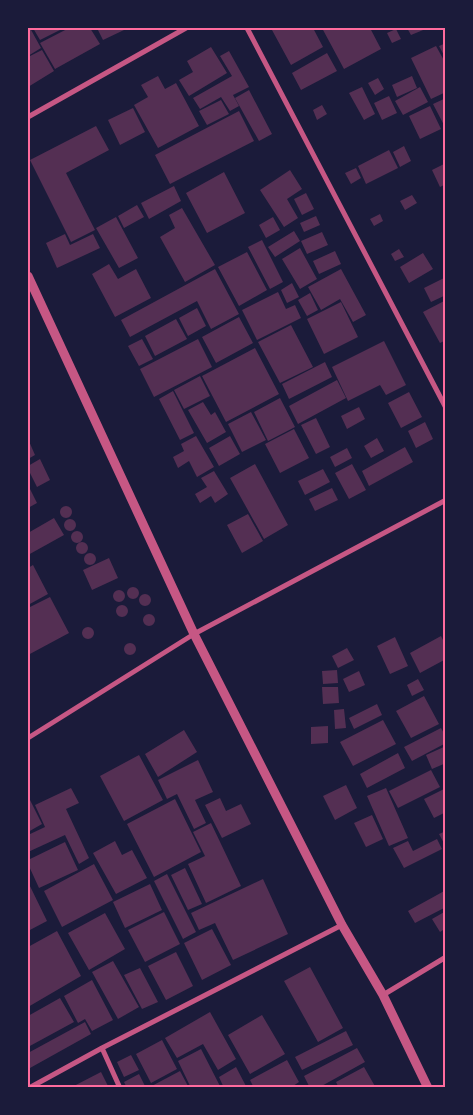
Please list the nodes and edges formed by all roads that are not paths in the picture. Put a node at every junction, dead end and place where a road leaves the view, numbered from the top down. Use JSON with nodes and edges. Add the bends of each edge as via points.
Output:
{"nodes":[{"id":1,"x":186,"y":28,"type":"edge"},
{"id":2,"x":247,"y":28,"type":"edge"},
{"id":3,"x":28,"y":117,"type":"edge"},
{"id":4,"x":28,"y":276,"type":"edge"},
{"id":5,"x":446,"y":408,"type":"edge"},
{"id":6,"x":446,"y":500,"type":"edge"},
{"id":7,"x":194,"y":634,"type":"junction"},
{"id":8,"x":28,"y":738,"type":"edge"},
{"id":9,"x":342,"y":925,"type":"junction"},
{"id":10,"x":446,"y":957,"type":"edge"},
{"id":11,"x":384,"y":995,"type":"junction"},
{"id":12,"x":102,"y":1048,"type":"junction"},
{"id":13,"x":29,"y":1088,"type":"edge"},
{"id":14,"x":120,"y":1088,"type":"edge"},
{"id":15,"x":428,"y":1088,"type":"edge"}],
"edges":[{"from":1,"to":3,"type":"street"},
{"from":2,"to":5,"type":"street"},
{"from":4,"to":7,"type":"street"},
{"from":6,"to":7,"type":"street"},
{"from":7,"to":8,"type":"street"},
{"from":7,"to":9,"type":"street"},
{"from":9,"to":11,"type":"street"},
{"from":9,"to":12,"type":"street"},
{"from":10,"to":11,"type":"street"},
{"from":11,"to":15,"type":"street"},
{"from":12,"to":13,"type":"street"},
{"from":12,"to":14,"type":"street"}]}
